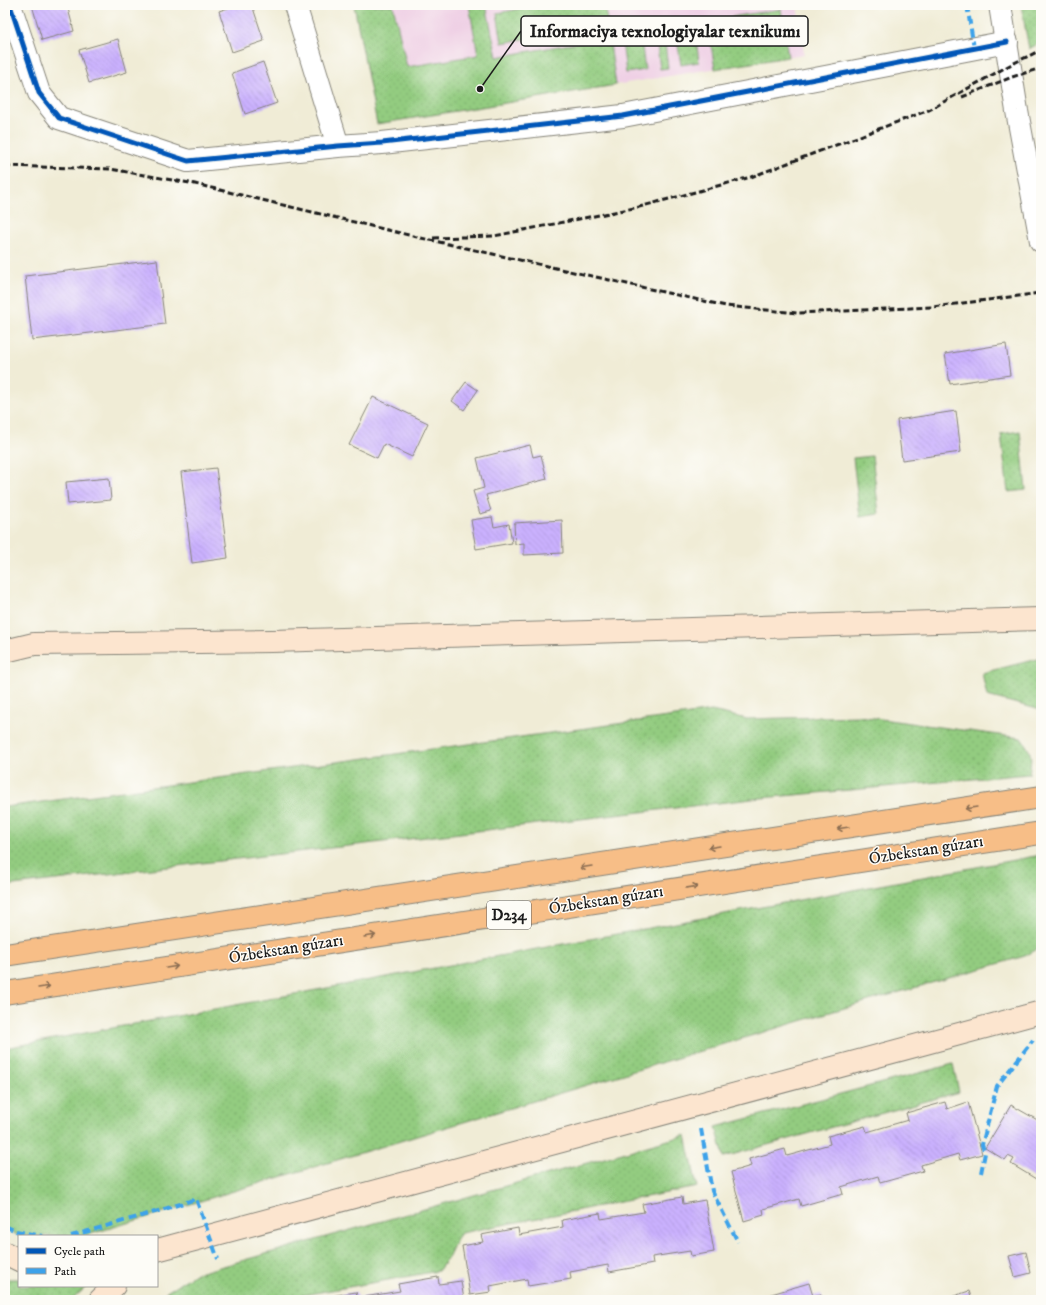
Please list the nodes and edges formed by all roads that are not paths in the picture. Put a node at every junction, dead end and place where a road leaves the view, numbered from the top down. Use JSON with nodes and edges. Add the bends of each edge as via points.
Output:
{"nodes":[{"id":1,"x":10,"y":5,"type":"edge"},
{"id":2,"x":295,"y":5,"type":"edge"},
{"id":3,"x":1000,"y":5,"type":"edge"},
{"id":4,"x":1007,"y":42,"type":"junction"},
{"id":5,"x":338,"y":146,"type":"junction"},
{"id":6,"x":1041,"y":241,"type":"edge"},
{"id":7,"x":1041,"y":619,"type":"edge"},
{"id":8,"x":5,"y":636,"type":"edge"},
{"id":9,"x":34,"y":644,"type":"junction"},
{"id":10,"x":5,"y":651,"type":"edge"},
{"id":11,"x":1041,"y":797,"type":"edge"},
{"id":12,"x":1041,"y":832,"type":"edge"},
{"id":13,"x":5,"y":955,"type":"edge"},
{"id":14,"x":5,"y":993,"type":"edge"},
{"id":15,"x":1041,"y":1012,"type":"edge"},
{"id":16,"x":158,"y":1250,"type":"edge"},
{"id":17,"x":5,"y":1253,"type":"edge"},
{"id":18,"x":18,"y":1260,"type":"edge"},
{"id":19,"x":5,"y":1263,"type":"edge"},
{"id":20,"x":18,"y":1264,"type":"edge"},
{"id":21,"x":113,"y":1287,"type":"edge"},
{"id":22,"x":100,"y":1300,"type":"edge"}],
"edges":[{"from":1,"to":5,"type":"street","via":[[39,93],[59,118],[188,161]]},
{"from":2,"to":5,"type":"street"},
{"from":3,"to":4,"type":"street"},
{"from":4,"to":5,"type":"street","via":[[623,116],[382,144]]},
{"from":4,"to":6,"type":"street"},
{"from":7,"to":9,"type":"main road","via":[[272,641]]},
{"from":8,"to":9,"type":"main road"},
{"from":9,"to":10,"type":"main road"},
{"from":11,"to":13,"type":"main road","name":"Ózbekstan gúzarı","number":"D234","one_way":true},
{"from":14,"to":12,"type":"main road","name":"Ózbekstan gúzarı","number":"D234","one_way":true},
{"from":15,"to":16,"type":"main road"},
{"from":17,"to":18,"type":"main road"},
{"from":19,"to":20,"type":"main road"},
{"from":21,"to":22,"type":"main road"}]}
